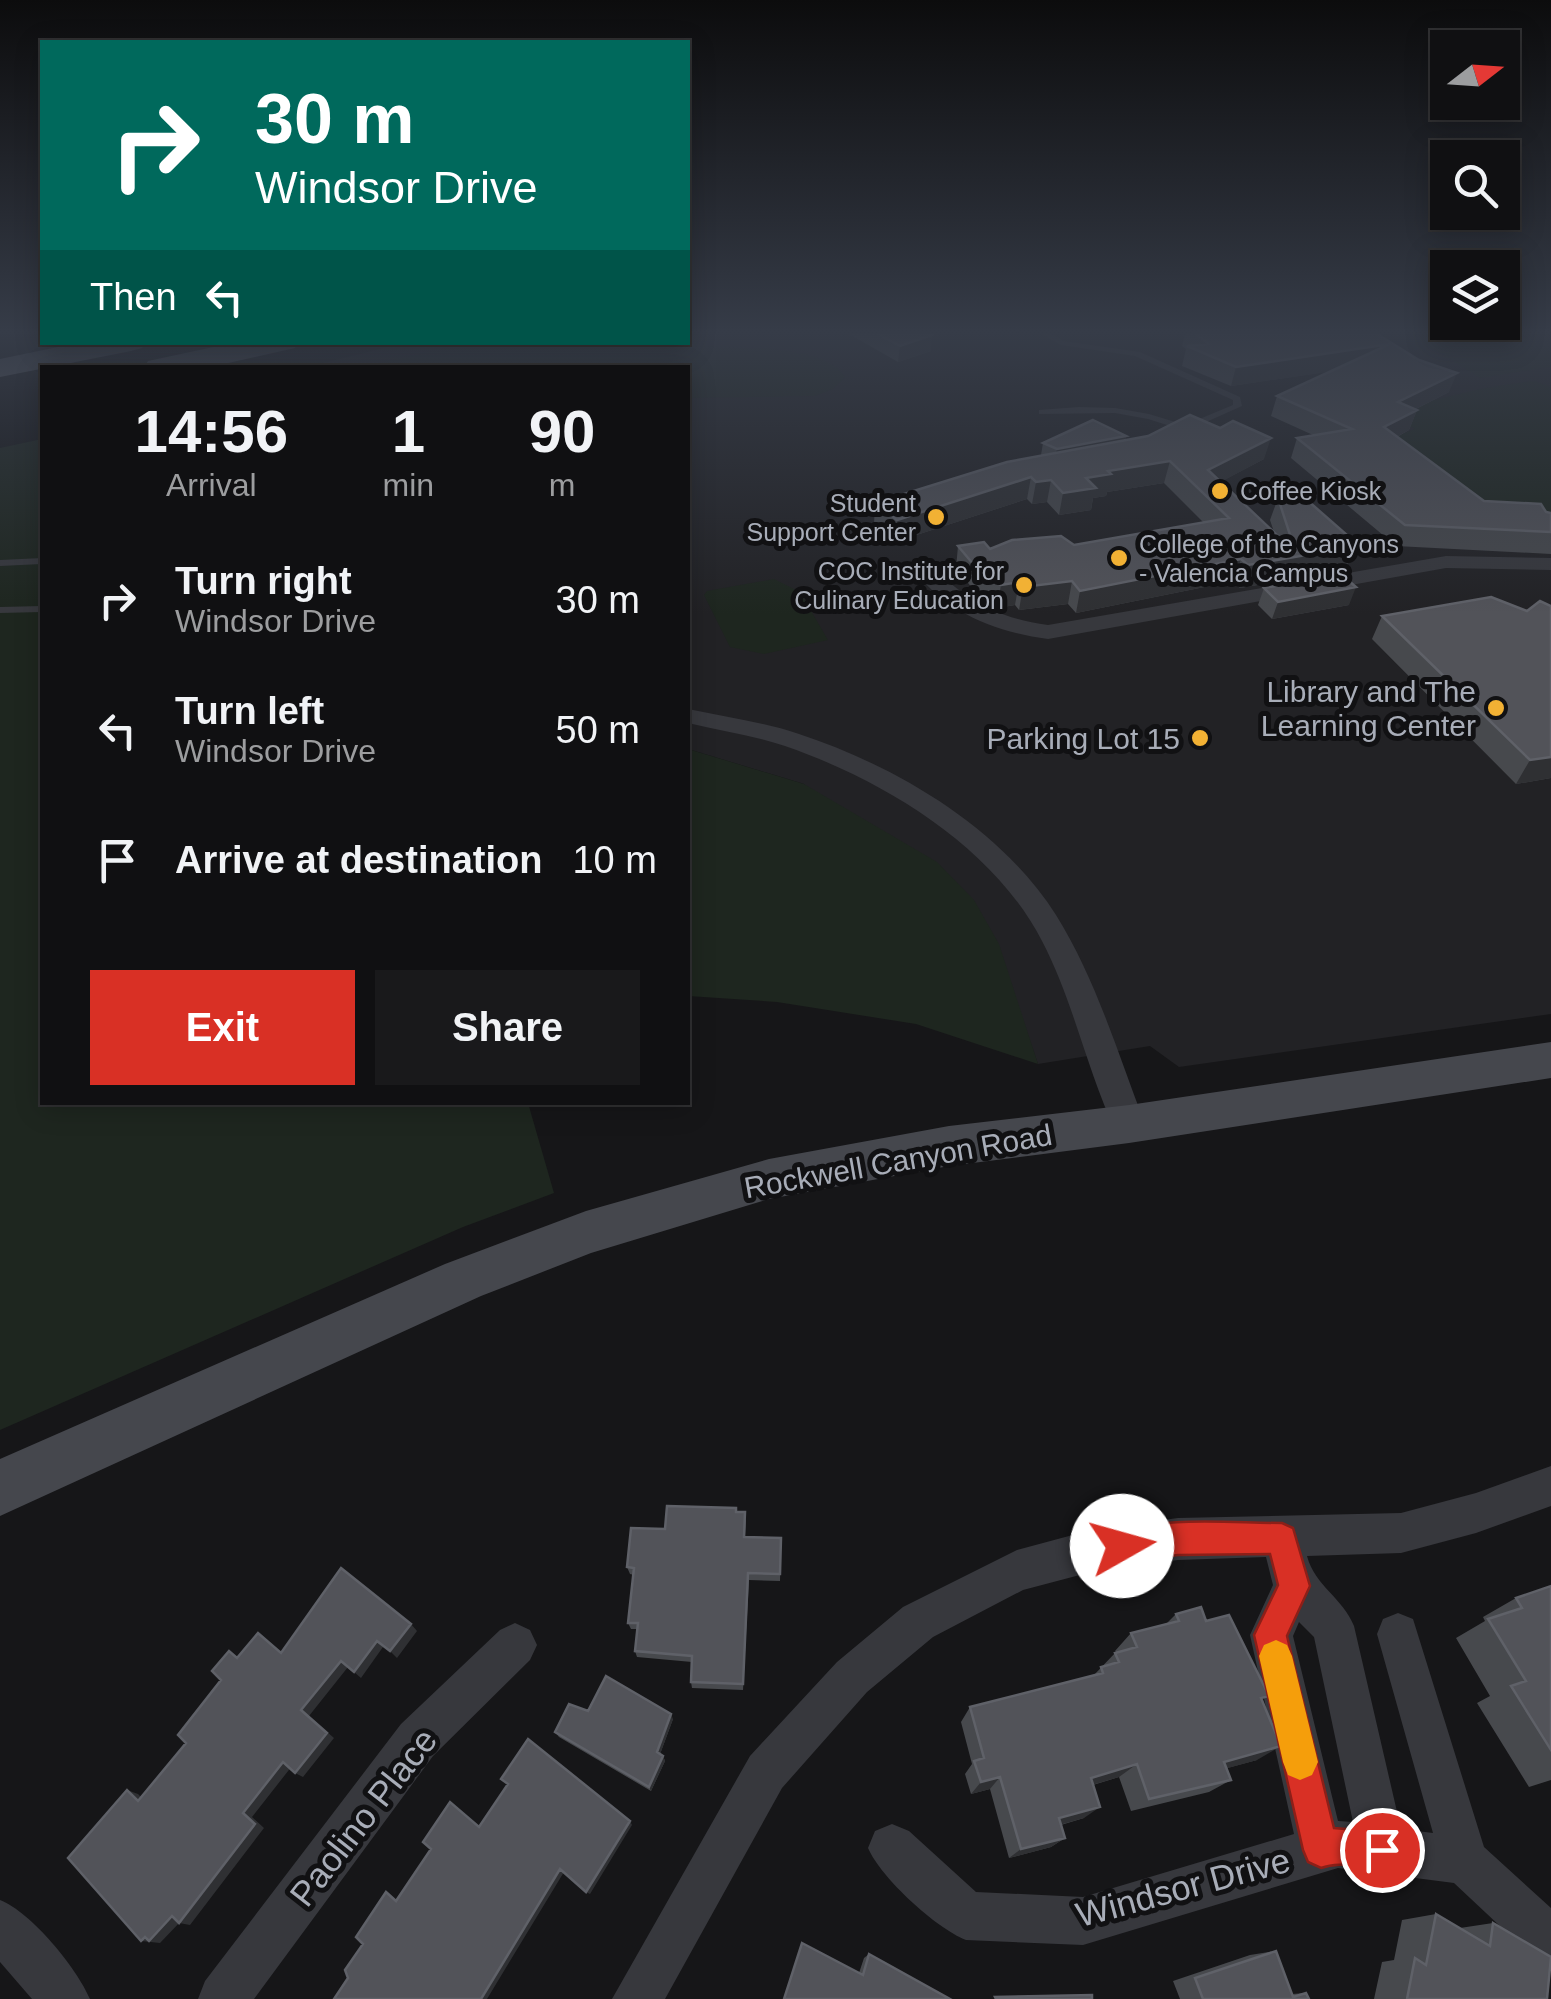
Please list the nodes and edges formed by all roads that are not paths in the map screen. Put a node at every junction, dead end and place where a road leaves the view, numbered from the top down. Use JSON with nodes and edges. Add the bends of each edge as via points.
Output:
{"nodes":[{"id":1,"x":1185,"y":428,"type":"edge"},
{"id":2,"x":1163,"y":438,"type":"edge"},
{"id":3,"x":40,"y":561,"type":"edge"},
{"id":4,"x":0,"y":563,"type":"edge"},
{"id":5,"x":1551,"y":564,"type":"edge"},
{"id":6,"x":922,"y":567,"type":"dead end"},
{"id":7,"x":0,"y":610,"type":"edge"},
{"id":8,"x":40,"y":610,"type":"edge"},
{"id":9,"x":690,"y":716,"type":"edge"},
{"id":10,"x":1551,"y":1060,"type":"edge"},
{"id":11,"x":1128,"y":1124,"type":"junction"},
{"id":12,"x":1551,"y":1486,"type":"edge"},
{"id":13,"x":0,"y":1488,"type":"edge"},
{"id":14,"x":1282,"y":1539,"type":"junction"},
{"id":15,"x":1294,"y":1586,"type":"junction"},
{"id":16,"x":1398,"y":1634,"type":"dead end"},
{"id":17,"x":515,"y":1645,"type":"dead end"},
{"id":18,"x":892,"y":1848,"type":"dead end"},
{"id":19,"x":1321,"y":1850,"type":"junction"},
{"id":20,"x":1382,"y":1850,"type":"junction"},
{"id":21,"x":1465,"y":1861,"type":"junction"},
{"id":22,"x":0,"y":1924,"type":"edge"},
{"id":23,"x":1551,"y":1941,"type":"edge"},
{"id":24,"x":65,"y":1999,"type":"edge"},
{"id":25,"x":222,"y":1999,"type":"edge"},
{"id":26,"x":636,"y":1999,"type":"edge"}],
"edges":[{"from":1,"to":2,"type":"lane"},
{"from":3,"to":4,"type":"lane"},
{"from":5,"to":6,"type":"street","via":[[1446,562],[1048,632],[990,620],[942,592]]},
{"from":7,"to":8,"type":"lane"},
{"from":9,"to":11,"type":"street","via":[[809,746],[927,808],[986,852],[1045,920]]},
{"from":10,"to":11,"type":"street","name":"Rockwell Canyon Road"},
{"from":11,"to":13,"type":"street","name":"Rockwell Canyon Road","via":[[803,1172],[586,1233],[463,1280]]},
{"from":12,"to":14,"type":"street","via":[[1401,1533]]},
{"from":14,"to":15,"type":"street"},
{"from":14,"to":26,"type":"street","via":[[1178,1539],[1094,1550],[1017,1571],[918,1622],[852,1677],[766,1772]]},
{"from":15,"to":19,"type":"street","name":"Windsor Drive","via":[[1271,1635]]},
{"from":15,"to":20,"type":"street","via":[[1333,1626]]},
{"from":16,"to":21,"type":"street"},
{"from":17,"to":25,"type":"street","name":"Paolino Place","via":[[418,1740]]},
{"from":18,"to":19,"type":"street","name":"Windsor Drive","via":[[966,1916],[1083,1920]]},
{"from":19,"to":20,"type":"street","name":"Windsor Drive","via":[[1338,1844]]},
{"from":20,"to":21,"type":"street","name":"Windsor Drive"},
{"from":21,"to":23,"type":"street"},
{"from":22,"to":24,"type":"street"}]}
